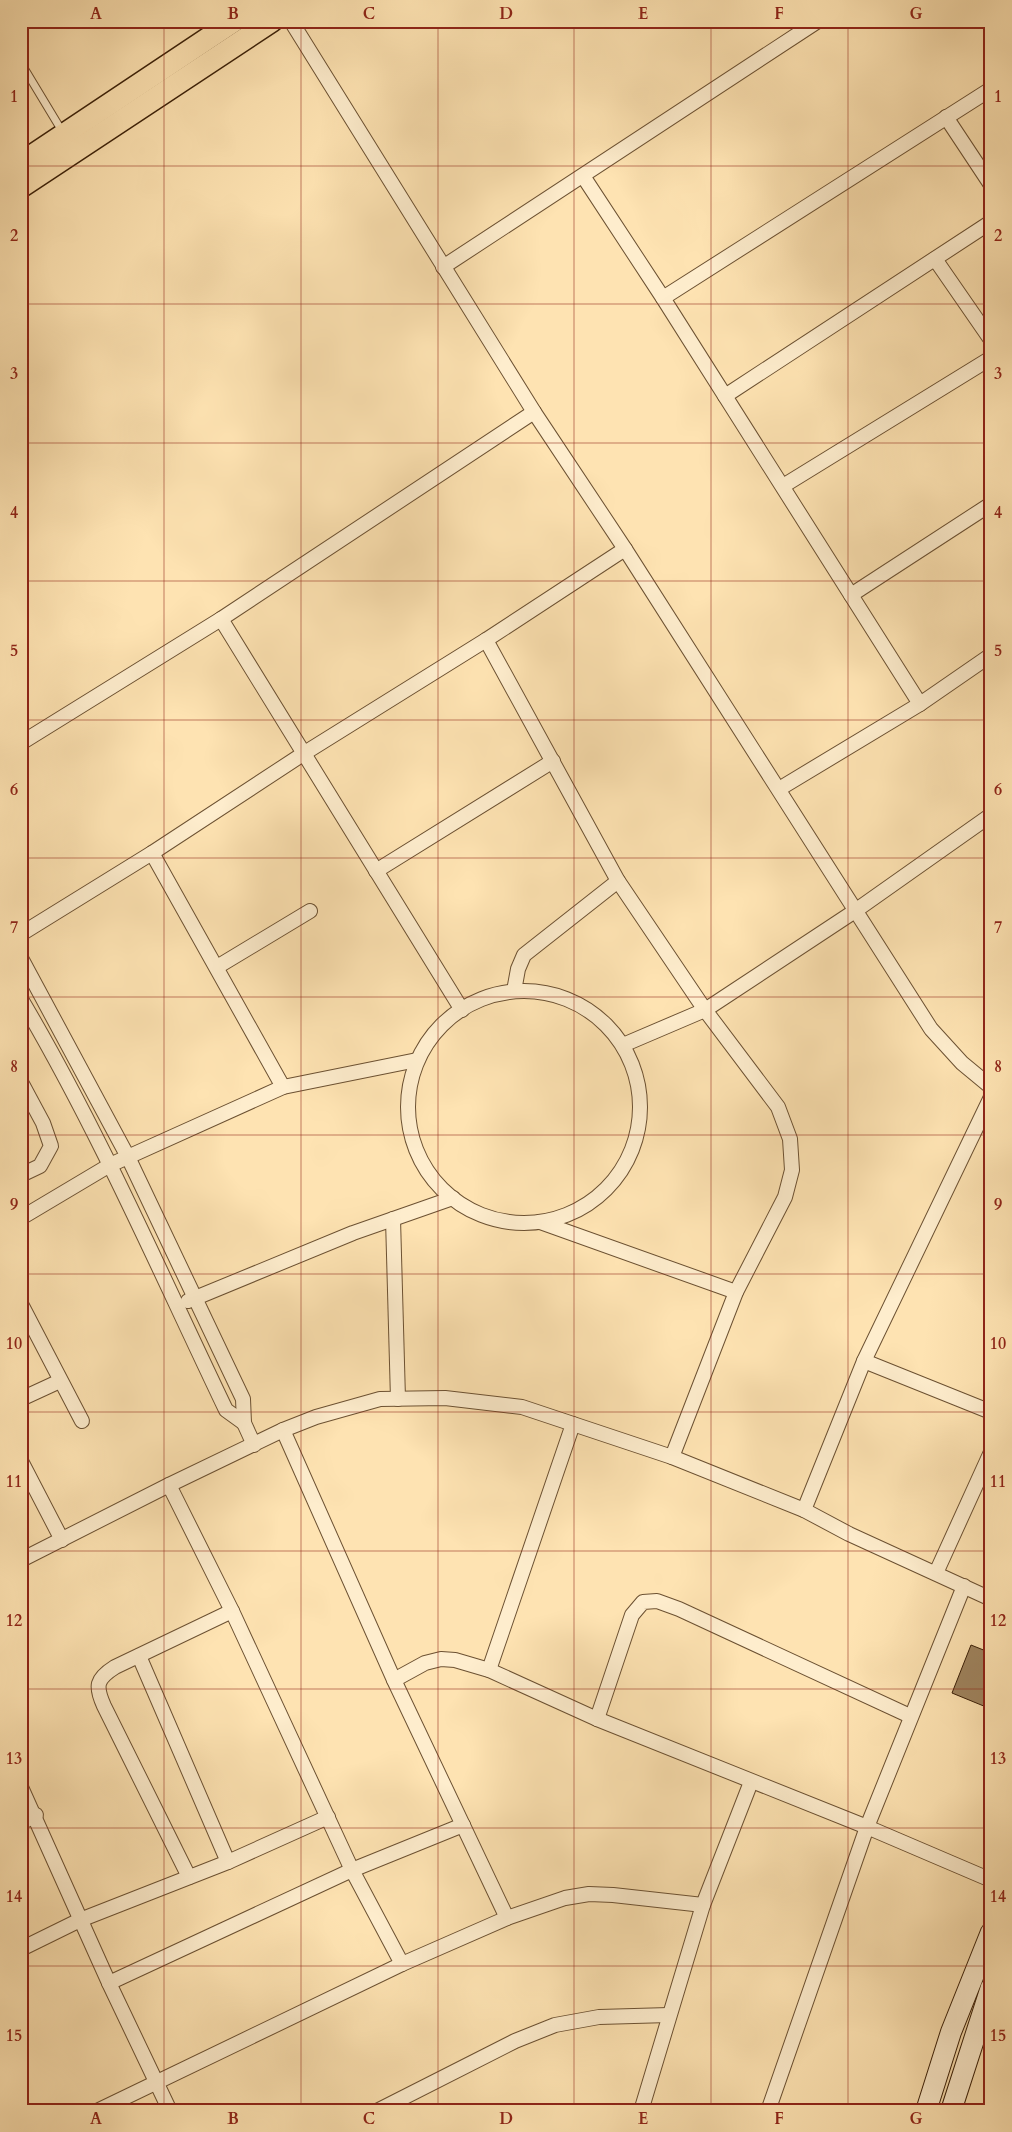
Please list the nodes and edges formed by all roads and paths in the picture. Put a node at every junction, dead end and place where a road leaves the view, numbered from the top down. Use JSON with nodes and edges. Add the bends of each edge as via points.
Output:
{"nodes":[{"id":1,"x":234,"y":21,"type":"edge"},
{"id":2,"x":272,"y":21,"type":"edge"},
{"id":3,"x":290,"y":21,"type":"edge"},
{"id":4,"x":818,"y":21,"type":"edge"},
{"id":5,"x":21,"y":63,"type":"edge"},
{"id":6,"x":991,"y":89,"type":"edge"},
{"id":7,"x":946,"y":117,"type":"junction"},
{"id":8,"x":64,"y":134,"type":"junction"},
{"id":9,"x":21,"y":162,"type":"edge"},
{"id":10,"x":583,"y":176,"type":"junction"},
{"id":11,"x":991,"y":185,"type":"edge"},
{"id":12,"x":21,"y":187,"type":"edge"},
{"id":13,"x":991,"y":222,"type":"edge"},
{"id":14,"x":935,"y":259,"type":"junction"},
{"id":15,"x":443,"y":267,"type":"junction"},
{"id":16,"x":663,"y":298,"type":"junction"},
{"id":17,"x":991,"y":340,"type":"edge"},
{"id":18,"x":991,"y":358,"type":"edge"},
{"id":19,"x":725,"y":396,"type":"junction"},
{"id":20,"x":534,"y":412,"type":"junction"},
{"id":21,"x":783,"y":486,"type":"junction"},
{"id":22,"x":991,"y":504,"type":"edge"},
{"id":23,"x":625,"y":549,"type":"junction"},
{"id":24,"x":851,"y":595,"type":"junction"},
{"id":25,"x":221,"y":619,"type":"junction"},
{"id":26,"x":486,"y":640,"type":"junction"},
{"id":27,"x":991,"y":655,"type":"edge"},
{"id":28,"x":920,"y":704,"type":"junction"},
{"id":29,"x":21,"y":743,"type":"edge"},
{"id":30,"x":303,"y":754,"type":"junction"},
{"id":31,"x":553,"y":761,"type":"junction"},
{"id":32,"x":779,"y":789,"type":"junction"},
{"id":33,"x":991,"y":815,"type":"edge"},
{"id":34,"x":152,"y":853,"type":"junction"},
{"id":35,"x":376,"y":871,"type":"junction"},
{"id":36,"x":618,"y":881,"type":"junction"},
{"id":37,"x":310,"y":911,"type":"dead end"},
{"id":38,"x":855,"y":911,"type":"junction"},
{"id":39,"x":21,"y":934,"type":"edge"},
{"id":40,"x":21,"y":958,"type":"edge"},
{"id":41,"x":217,"y":967,"type":"junction"},
{"id":42,"x":514,"y":991,"type":"junction"},
{"id":43,"x":21,"y":999,"type":"edge"},
{"id":44,"x":462,"y":1010,"type":"junction"},
{"id":45,"x":705,"y":1010,"type":"junction"},
{"id":46,"x":623,"y":1045,"type":"junction"},
{"id":47,"x":417,"y":1060,"type":"junction"},
{"id":48,"x":21,"y":1082,"type":"edge"},
{"id":49,"x":282,"y":1087,"type":"junction"},
{"id":50,"x":991,"y":1087,"type":"edge"},
{"id":51,"x":991,"y":1097,"type":"edge"},
{"id":52,"x":128,"y":1157,"type":"junction"},
{"id":53,"x":110,"y":1165,"type":"junction"},
{"id":54,"x":21,"y":1175,"type":"edge"},
{"id":55,"x":453,"y":1198,"type":"junction"},
{"id":56,"x":21,"y":1218,"type":"edge"},
{"id":57,"x":393,"y":1219,"type":"junction"},
{"id":58,"x":539,"y":1221,"type":"junction"},
{"id":59,"x":736,"y":1292,"type":"junction"},
{"id":60,"x":195,"y":1298,"type":"junction"},
{"id":61,"x":21,"y":1304,"type":"edge"},
{"id":62,"x":176,"y":1306,"type":"junction"},
{"id":63,"x":864,"y":1361,"type":"junction"},
{"id":64,"x":60,"y":1381,"type":"junction"},
{"id":65,"x":21,"y":1399,"type":"edge"},
{"id":66,"x":398,"y":1399,"type":"junction"},
{"id":67,"x":991,"y":1412,"type":"edge"},
{"id":68,"x":82,"y":1421,"type":"dead end"},
{"id":69,"x":244,"y":1423,"type":"junction"},
{"id":70,"x":573,"y":1424,"type":"junction"},
{"id":71,"x":283,"y":1430,"type":"junction"},
{"id":72,"x":254,"y":1445,"type":"junction"},
{"id":73,"x":991,"y":1452,"type":"edge"},
{"id":74,"x":672,"y":1457,"type":"junction"},
{"id":75,"x":21,"y":1461,"type":"edge"},
{"id":76,"x":169,"y":1485,"type":"junction"},
{"id":77,"x":804,"y":1510,"type":"junction"},
{"id":78,"x":62,"y":1540,"type":"junction"},
{"id":79,"x":21,"y":1560,"type":"edge"},
{"id":80,"x":936,"y":1573,"type":"junction"},
{"id":81,"x":964,"y":1586,"type":"junction"},
{"id":82,"x":991,"y":1598,"type":"edge"},
{"id":83,"x":232,"y":1611,"type":"junction"},
{"id":84,"x":139,"y":1656,"type":"junction"},
{"id":85,"x":489,"y":1670,"type":"junction"},
{"id":86,"x":394,"y":1680,"type":"junction"},
{"id":87,"x":910,"y":1716,"type":"junction"},
{"id":88,"x":597,"y":1719,"type":"junction"},
{"id":89,"x":751,"y":1782,"type":"junction"},
{"id":90,"x":21,"y":1787,"type":"edge"},
{"id":91,"x":36,"y":1815,"type":"junction"},
{"id":92,"x":328,"y":1817,"type":"junction"},
{"id":93,"x":21,"y":1822,"type":"edge"},
{"id":94,"x":463,"y":1825,"type":"junction"},
{"id":95,"x":867,"y":1827,"type":"junction"},
{"id":96,"x":228,"y":1862,"type":"junction"},
{"id":97,"x":352,"y":1870,"type":"junction"},
{"id":98,"x":189,"y":1877,"type":"junction"},
{"id":99,"x":991,"y":1880,"type":"edge"},
{"id":100,"x":703,"y":1904,"type":"junction"},
{"id":101,"x":507,"y":1918,"type":"junction"},
{"id":102,"x":80,"y":1920,"type":"junction"},
{"id":103,"x":991,"y":1932,"type":"edge"},
{"id":104,"x":21,"y":1948,"type":"edge"},
{"id":105,"x":402,"y":1964,"type":"junction"},
{"id":106,"x":109,"y":1983,"type":"junction"},
{"id":107,"x":990,"y":1993,"type":"edge"},
{"id":108,"x":669,"y":2014,"type":"junction"},
{"id":109,"x":156,"y":2082,"type":"junction"},
{"id":110,"x":97,"y":2111,"type":"edge"},
{"id":111,"x":170,"y":2111,"type":"edge"},
{"id":112,"x":377,"y":2111,"type":"edge"},
{"id":113,"x":641,"y":2111,"type":"edge"},
{"id":114,"x":768,"y":2111,"type":"edge"},
{"id":115,"x":926,"y":2111,"type":"edge"},
{"id":116,"x":951,"y":2111,"type":"edge"}],
"edges":[{"from":1,"to":8,"type":"main road"},
{"from":2,"to":12,"type":"main road"},
{"from":3,"to":15,"type":"street"},
{"from":4,"to":10,"type":"street"},
{"from":5,"to":8,"type":"lane"},
{"from":6,"to":7,"type":"street"},
{"from":7,"to":11,"type":"street"},
{"from":7,"to":16,"type":"street"},
{"from":8,"to":9,"type":"main road"},
{"from":10,"to":15,"type":"street"},
{"from":10,"to":16,"type":"street"},
{"from":13,"to":14,"type":"street"},
{"from":14,"to":17,"type":"street"},
{"from":14,"to":19,"type":"street"},
{"from":15,"to":20,"type":"street"},
{"from":16,"to":19,"type":"street"},
{"from":18,"to":21,"type":"street"},
{"from":19,"to":21,"type":"street"},
{"from":20,"to":23,"type":"street"},
{"from":20,"to":25,"type":"street"},
{"from":21,"to":24,"type":"street"},
{"from":22,"to":24,"type":"street"},
{"from":23,"to":26,"type":"street"},
{"from":23,"to":32,"type":"street"},
{"from":24,"to":28,"type":"street"},
{"from":25,"to":29,"type":"street"},
{"from":25,"to":30,"type":"street"},
{"from":26,"to":30,"type":"street"},
{"from":26,"to":31,"type":"street"},
{"from":27,"to":28,"type":"street"},
{"from":28,"to":32,"type":"street"},
{"from":30,"to":34,"type":"street"},
{"from":30,"to":35,"type":"street"},
{"from":31,"to":35,"type":"street"},
{"from":31,"to":36,"type":"street"},
{"from":32,"to":38,"type":"street"},
{"from":33,"to":38,"type":"street"},
{"from":34,"to":39,"type":"street"},
{"from":34,"to":41,"type":"street"},
{"from":35,"to":44,"type":"street"},
{"from":36,"to":42,"type":"street","via":[[524,955]]},
{"from":36,"to":45,"type":"street"},
{"from":37,"to":41,"type":"street"},
{"from":38,"to":45,"type":"street"},
{"from":38,"to":50,"type":"street","via":[[931,1029],[962,1063]]},
{"from":40,"to":52,"type":"street"},
{"from":41,"to":49,"type":"street"},
{"from":42,"to":44,"type":"street","via":[[478,1001]]},
{"from":42,"to":46,"type":"street","via":[[550,994],[576,1003],[600,1018]]},
{"from":43,"to":53,"type":"street"},
{"from":44,"to":47,"type":"street","via":[[447,1020]]},
{"from":45,"to":46,"type":"street"},
{"from":45,"to":59,"type":"street","via":[[778,1107],[790,1139],[792,1170],[785,1197]]},
{"from":46,"to":58,"type":"street","via":[[637,1077],[640,1112],[638,1130],[626,1163],[604,1191],[590,1202],[557,1218]]},
{"from":47,"to":49,"type":"street"},
{"from":47,"to":55,"type":"street","via":[[409,1102],[412,1138],[428,1171]]},
{"from":48,"to":54,"type":"street","via":[[43,1122],[51,1146],[40,1166]]},
{"from":49,"to":52,"type":"street"},
{"from":51,"to":63,"type":"street"},
{"from":52,"to":53,"type":"street"},
{"from":52,"to":60,"type":"street"},
{"from":53,"to":56,"type":"street"},
{"from":53,"to":62,"type":"street"},
{"from":55,"to":57,"type":"street"},
{"from":55,"to":58,"type":"street","via":[[485,1216]]},
{"from":57,"to":60,"type":"street"},
{"from":57,"to":66,"type":"street"},
{"from":58,"to":59,"type":"street"},
{"from":59,"to":74,"type":"street"},
{"from":60,"to":62,"type":"street"},
{"from":60,"to":69,"type":"street","via":[[243,1399]]},
{"from":61,"to":64,"type":"street"},
{"from":62,"to":69,"type":"street","via":[[226,1410]]},
{"from":63,"to":67,"type":"street"},
{"from":63,"to":77,"type":"street"},
{"from":64,"to":65,"type":"street"},
{"from":64,"to":68,"type":"street"},
{"from":66,"to":70,"type":"street","via":[[445,1398],[522,1407]]},
{"from":66,"to":71,"type":"street","via":[[380,1399]]},
{"from":69,"to":72,"type":"street"},
{"from":70,"to":74,"type":"street"},
{"from":70,"to":85,"type":"street"},
{"from":71,"to":72,"type":"street"},
{"from":71,"to":86,"type":"street"},
{"from":72,"to":76,"type":"street"},
{"from":73,"to":80,"type":"street"},
{"from":74,"to":77,"type":"street"},
{"from":75,"to":78,"type":"street"},
{"from":76,"to":78,"type":"street"},
{"from":76,"to":83,"type":"street"},
{"from":77,"to":80,"type":"street"},
{"from":78,"to":79,"type":"street"},
{"from":80,"to":81,"type":"street"},
{"from":81,"to":82,"type":"street"},
{"from":81,"to":87,"type":"street"},
{"from":83,"to":84,"type":"street"},
{"from":83,"to":92,"type":"street"},
{"from":84,"to":96,"type":"street"},
{"from":84,"to":98,"type":"street","via":[[103,1674],[98,1693]]},
{"from":85,"to":86,"type":"street","via":[[441,1659],[425,1663]]},
{"from":85,"to":88,"type":"street"},
{"from":86,"to":94,"type":"street"},
{"from":87,"to":88,"type":"street","via":[[657,1601],[643,1602],[632,1615]]},
{"from":87,"to":95,"type":"street"},
{"from":88,"to":89,"type":"street"},
{"from":89,"to":95,"type":"street"},
{"from":89,"to":100,"type":"street"},
{"from":90,"to":91,"type":"street"},
{"from":91,"to":93,"type":"street"},
{"from":91,"to":102,"type":"street"},
{"from":92,"to":96,"type":"street"},
{"from":92,"to":97,"type":"street"},
{"from":94,"to":97,"type":"street"},
{"from":94,"to":101,"type":"street"},
{"from":95,"to":99,"type":"street"},
{"from":95,"to":114,"type":"street"},
{"from":96,"to":98,"type":"street"},
{"from":97,"to":105,"type":"street"},
{"from":97,"to":106,"type":"street"},
{"from":98,"to":102,"type":"street"},
{"from":100,"to":101,"type":"street","via":[[589,1894],[565,1898]]},
{"from":100,"to":108,"type":"street"},
{"from":101,"to":105,"type":"street"},
{"from":102,"to":104,"type":"street"},
{"from":102,"to":106,"type":"street"},
{"from":103,"to":115,"type":"street","via":[[951,2032]]},
{"from":105,"to":109,"type":"street"},
{"from":106,"to":109,"type":"street"},
{"from":107,"to":116,"type":"street"},
{"from":108,"to":112,"type":"street","via":[[599,2017],[555,2025],[515,2041]]},
{"from":108,"to":113,"type":"street"},
{"from":109,"to":110,"type":"street"},
{"from":109,"to":111,"type":"street"}]}
